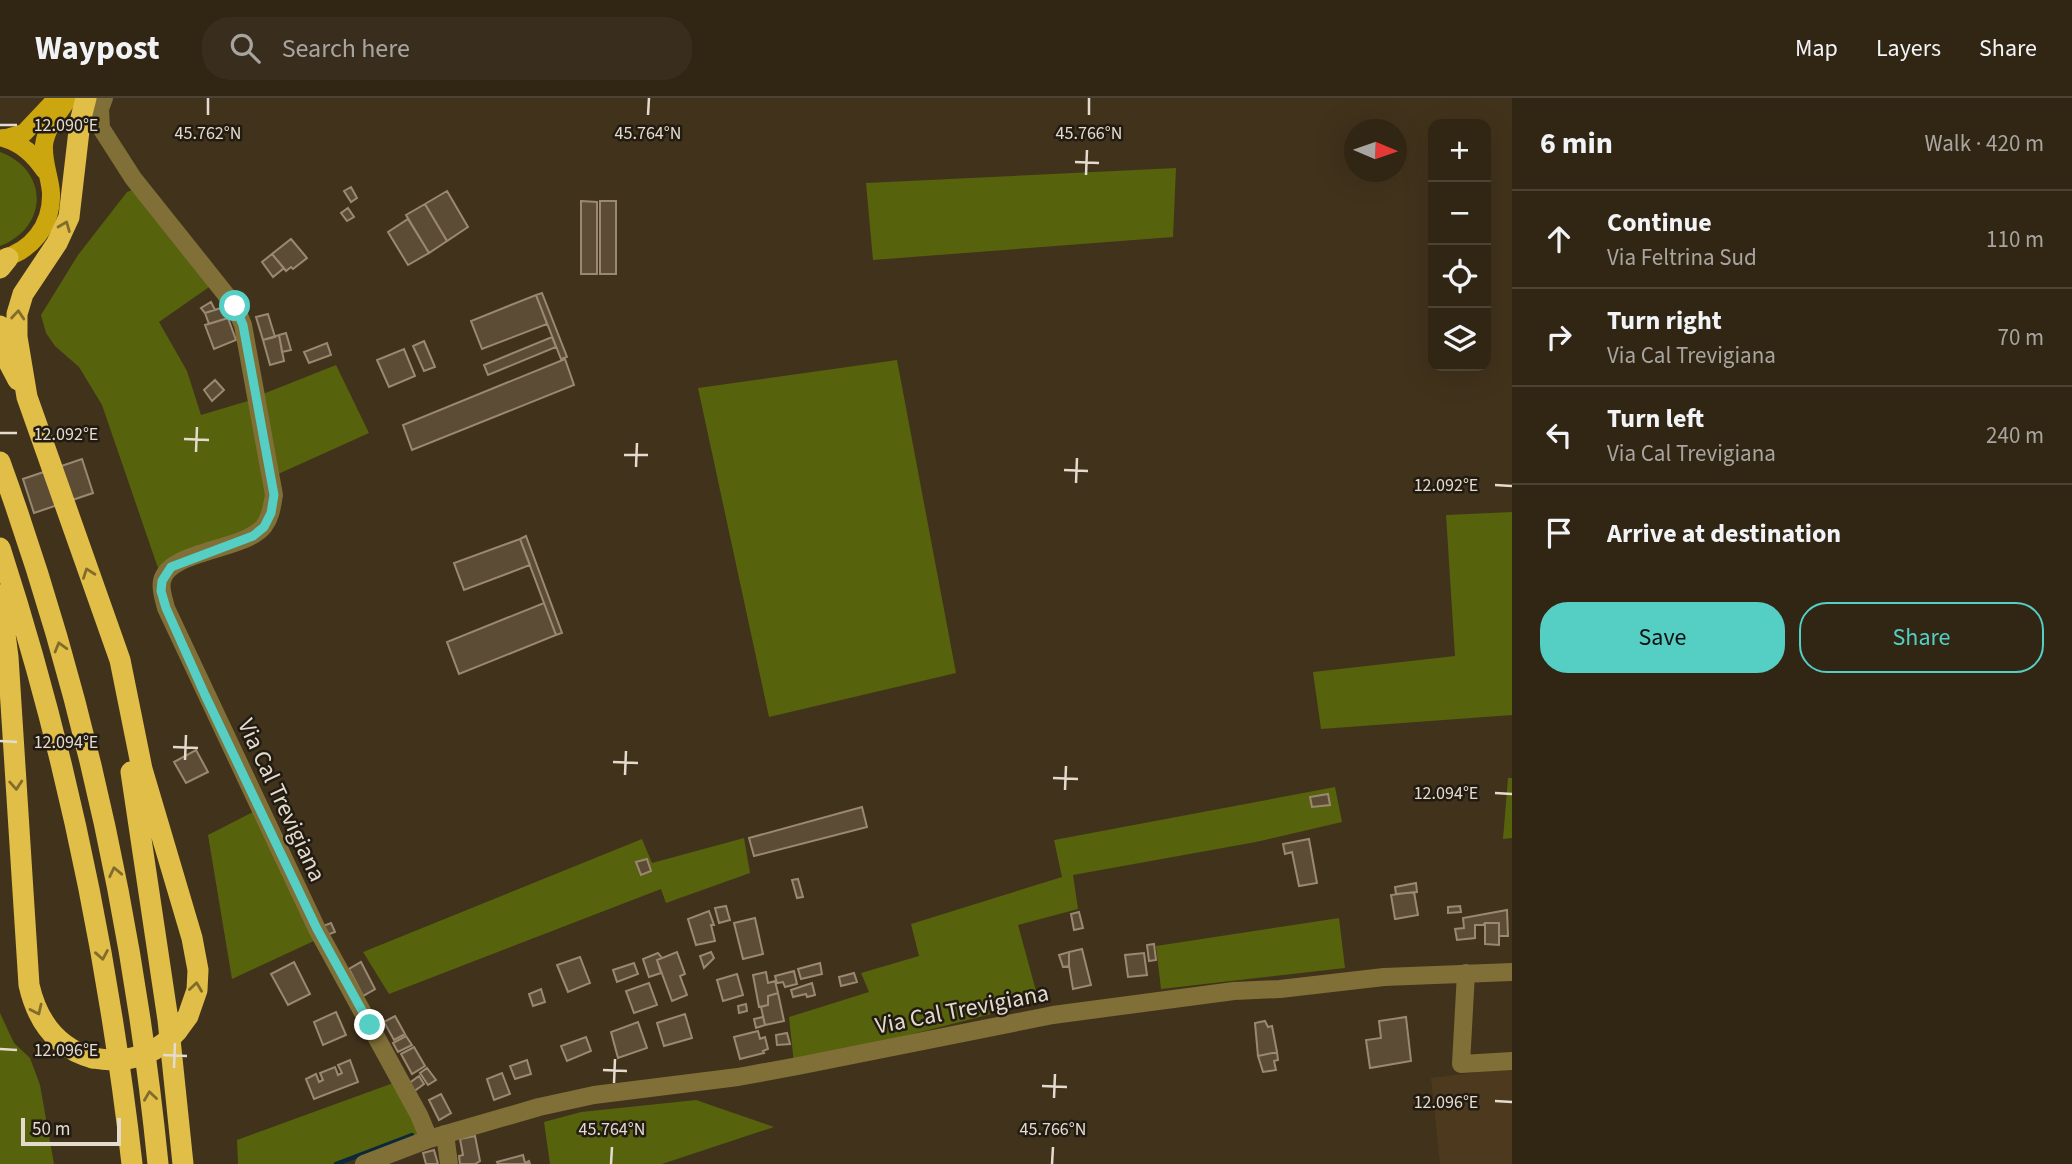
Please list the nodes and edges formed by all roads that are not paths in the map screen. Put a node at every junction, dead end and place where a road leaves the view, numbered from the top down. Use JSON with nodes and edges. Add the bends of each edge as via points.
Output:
{"nodes":[{"id":1,"x":57,"y":98,"type":"edge"},
{"id":2,"x":69,"y":98,"type":"edge"},
{"id":3,"x":86,"y":98,"type":"edge"},
{"id":4,"x":104,"y":98,"type":"edge"},
{"id":5,"x":3,"y":138,"type":"edge"},
{"id":6,"x":45,"y":171,"type":"junction"},
{"id":7,"x":3,"y":262,"type":"edge"},
{"id":8,"x":0,"y":326,"type":"edge"},
{"id":9,"x":27,"y":397,"type":"junction"},
{"id":10,"x":0,"y":461,"type":"edge"},
{"id":11,"x":0,"y":548,"type":"edge"},
{"id":12,"x":0,"y":595,"type":"edge"},
{"id":13,"x":127,"y":687,"type":"junction"},
{"id":14,"x":1512,"y":972,"type":"edge"},
{"id":15,"x":1466,"y":973,"type":"junction"},
{"id":16,"x":1512,"y":1060,"type":"edge"},
{"id":17,"x":437,"y":1137,"type":"junction"},
{"id":18,"x":132,"y":1164,"type":"edge"},
{"id":19,"x":158,"y":1164,"type":"edge"},
{"id":20,"x":183,"y":1164,"type":"edge"},
{"id":21,"x":364,"y":1164,"type":"edge"},
{"id":22,"x":449,"y":1164,"type":"edge"}],
"edges":[{"from":1,"to":5,"type":"main road","via":[[24,133]]},
{"from":2,"to":6,"type":"main road","via":[[47,134]]},
{"from":9,"to":3,"type":"highway","one_way":true,"via":[[17,337],[19,303],[69,217],[79,122]]},
{"from":4,"to":17,"type":"street","name":"Via Cal Trevigiana","via":[[101,128],[133,178],[235,306],[243,325],[274,495],[264,527],[253,536],[171,567],[162,581],[166,608],[317,929],[419,1115]]},
{"from":5,"to":6,"type":"main road","via":[[22,145]]},
{"from":6,"to":7,"type":"main road","via":[[51,191],[50,212],[42,231],[29,247]]},
{"from":8,"to":9,"type":"highway","via":[[5,355]]},
{"from":13,"to":9,"type":"highway","one_way":true},
{"from":19,"to":10,"type":"highway","one_way":true,"via":[[134,973],[106,831],[54,628]]},
{"from":11,"to":18,"type":"highway","one_way":true,"via":[[48,709],[85,866],[109,995]]},
{"from":12,"to":13,"type":"highway","one_way":true,"bridge":true,"via":[[29,985],[37,1013],[55,1037],[73,1051],[118,1061],[158,1048],[177,1031],[198,983],[192,938],[142,769]]},
{"from":13,"to":20,"type":"highway","via":[[126,749],[161,965]]},
{"from":14,"to":15,"type":"street","name":"Via Cal Trevigiana"},
{"from":15,"to":16,"type":"street","via":[[1461,1064]]},
{"from":15,"to":17,"type":"street","name":"Via Cal Trevigiana","via":[[1234,991],[1053,1015],[807,1065],[594,1095],[512,1113]]},
{"from":17,"to":21,"type":"street","name":"Via Cal Trevigiana"},
{"from":17,"to":22,"type":"street"}]}
